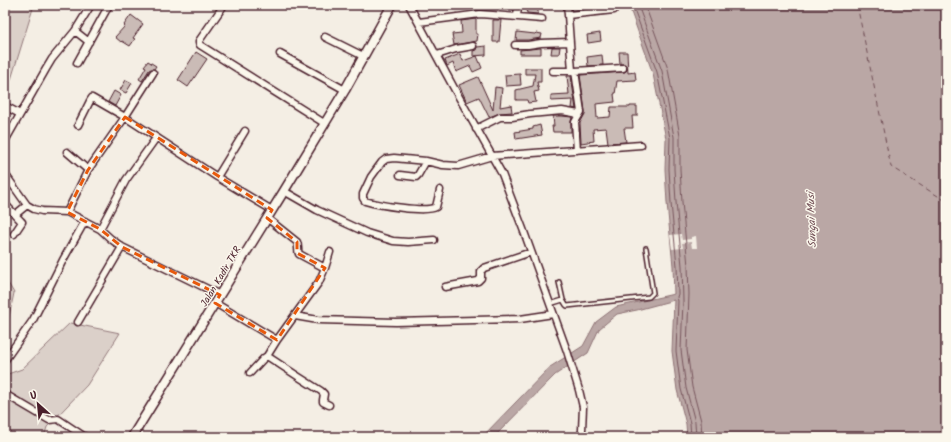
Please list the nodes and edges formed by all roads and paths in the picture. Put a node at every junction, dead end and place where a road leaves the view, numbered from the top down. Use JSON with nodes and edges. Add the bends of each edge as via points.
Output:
{"nodes":[{"id":1,"x":91,"y":5,"type":"edge"},
{"id":2,"x":109,"y":5,"type":"edge"},
{"id":3,"x":224,"y":5,"type":"edge"},
{"id":4,"x":392,"y":5,"type":"edge"},
{"id":5,"x":409,"y":5,"type":"edge"},
{"id":6,"x":518,"y":5,"type":"edge"},
{"id":7,"x":567,"y":5,"type":"edge"},
{"id":8,"x":614,"y":10,"type":"dead end"},
{"id":9,"x":568,"y":15,"type":"junction"},
{"id":10,"x":513,"y":16,"type":"junction"},
{"id":11,"x":542,"y":19,"type":"dead end"},
{"id":12,"x":419,"y":22,"type":"junction"},
{"id":13,"x":75,"y":31,"type":"junction"},
{"id":14,"x":325,"y":37,"type":"dead end"},
{"id":15,"x":89,"y":42,"type":"junction"},
{"id":16,"x":570,"y":42,"type":"junction"},
{"id":17,"x":515,"y":45,"type":"dead end"},
{"id":18,"x":473,"y":46,"type":"dead end"},
{"id":19,"x":280,"y":54,"type":"dead end"},
{"id":20,"x":363,"y":56,"type":"junction"},
{"id":21,"x":437,"y":56,"type":"junction"},
{"id":22,"x":77,"y":63,"type":"dead end"},
{"id":23,"x":623,"y":68,"type":"dead end"},
{"id":24,"x":553,"y":71,"type":"dead end"},
{"id":25,"x":574,"y":71,"type":"junction"},
{"id":26,"x":153,"y":74,"type":"dead end"},
{"id":27,"x":345,"y":90,"type":"junction"},
{"id":28,"x":5,"y":106,"type":"edge"},
{"id":29,"x":20,"y":114,"type":"junction"},
{"id":30,"x":579,"y":114,"type":"junction"},
{"id":31,"x":125,"y":117,"type":"junction"},
{"id":32,"x":324,"y":124,"type":"junction"},
{"id":33,"x":78,"y":125,"type":"dead end"},
{"id":34,"x":476,"y":129,"type":"junction"},
{"id":35,"x":246,"y":131,"type":"dead end"},
{"id":36,"x":156,"y":138,"type":"junction"},
{"id":37,"x":5,"y":141,"type":"edge"},
{"id":38,"x":641,"y":145,"type":"dead end"},
{"id":39,"x":577,"y":150,"type":"junction"},
{"id":40,"x":67,"y":152,"type":"dead end"},
{"id":41,"x":492,"y":156,"type":"junction"},
{"id":42,"x":426,"y":161,"type":"junction"},
{"id":43,"x":88,"y":170,"type":"junction"},
{"id":44,"x":5,"y":174,"type":"edge"},
{"id":45,"x":400,"y":175,"type":"dead end"},
{"id":46,"x":217,"y":178,"type":"junction"},
{"id":47,"x":284,"y":190,"type":"junction"},
{"id":48,"x":440,"y":190,"type":"dead end"},
{"id":49,"x":5,"y":204,"type":"edge"},
{"id":50,"x":27,"y":204,"type":"junction"},
{"id":51,"x":67,"y":212,"type":"junction"},
{"id":52,"x":16,"y":214,"type":"junction"},
{"id":53,"x":270,"y":214,"type":"junction"},
{"id":54,"x":84,"y":220,"type":"junction"},
{"id":55,"x":100,"y":229,"type":"junction"},
{"id":56,"x":14,"y":234,"type":"dead end"},
{"id":57,"x":434,"y":240,"type":"dead end"},
{"id":58,"x":122,"y":247,"type":"junction"},
{"id":59,"x":646,"y":248,"type":"dead end"},
{"id":60,"x":330,"y":252,"type":"dead end"},
{"id":61,"x":531,"y":252,"type":"junction"},
{"id":62,"x":325,"y":268,"type":"junction"},
{"id":63,"x":559,"y":282,"type":"dead end"},
{"id":64,"x":445,"y":286,"type":"dead end"},
{"id":65,"x":220,"y":295,"type":"junction"},
{"id":66,"x":563,"y":300,"type":"junction"},
{"id":67,"x":215,"y":303,"type":"junction"},
{"id":68,"x":550,"y":304,"type":"junction"},
{"id":69,"x":553,"y":314,"type":"junction"},
{"id":70,"x":295,"y":316,"type":"junction"},
{"id":71,"x":78,"y":322,"type":"dead end"},
{"id":72,"x":277,"y":340,"type":"junction"},
{"id":73,"x":267,"y":356,"type":"junction"},
{"id":74,"x":5,"y":360,"type":"edge"},
{"id":75,"x":250,"y":373,"type":"dead end"},
{"id":76,"x":5,"y":394,"type":"edge"},
{"id":77,"x":329,"y":405,"type":"dead end"},
{"id":78,"x":85,"y":437,"type":"edge"},
{"id":79,"x":132,"y":437,"type":"edge"},
{"id":80,"x":581,"y":437,"type":"edge"}],
"edges":[{"from":1,"to":13,"type":"street"},
{"from":2,"to":15,"type":"street"},
{"from":3,"to":32,"type":"street","via":[[199,41],[200,45]]},
{"from":4,"to":20,"type":"street","name":"Jalan Kadir TKR"},
{"from":5,"to":12,"type":"street"},
{"from":6,"to":10,"type":"street"},
{"from":7,"to":9,"type":"street"},
{"from":8,"to":9,"type":"street"},
{"from":9,"to":16,"type":"street"},
{"from":10,"to":11,"type":"street"},
{"from":10,"to":12,"type":"street","via":[[480,14]]},
{"from":12,"to":21,"type":"street"},
{"from":13,"to":15,"type":"street"},
{"from":13,"to":29,"type":"street","via":[[52,59]]},
{"from":14,"to":20,"type":"street"},
{"from":15,"to":22,"type":"street"},
{"from":16,"to":17,"type":"street"},
{"from":16,"to":25,"type":"street"},
{"from":18,"to":21,"type":"street"},
{"from":19,"to":27,"type":"street"},
{"from":20,"to":27,"type":"street","name":"Jalan Kadir TKR"},
{"from":21,"to":34,"type":"street"},
{"from":23,"to":25,"type":"street"},
{"from":24,"to":25,"type":"street"},
{"from":25,"to":30,"type":"street","via":[[581,112]]},
{"from":26,"to":31,"type":"street"},
{"from":27,"to":32,"type":"street","name":"Jalan Kadir TKR"},
{"from":28,"to":29,"type":"street"},
{"from":29,"to":37,"type":"street"},
{"from":30,"to":34,"type":"street","via":[[562,112],[500,117]]},
{"from":30,"to":39,"type":"street","via":[[575,122]]},
{"from":31,"to":33,"type":"street","via":[[92,98]]},
{"from":31,"to":36,"type":"street"},
{"from":31,"to":43,"type":"street"},
{"from":32,"to":47,"type":"street","name":"Jalan Kadir TKR"},
{"from":34,"to":41,"type":"street"},
{"from":35,"to":46,"type":"street"},
{"from":36,"to":46,"type":"street"},
{"from":36,"to":55,"type":"street","via":[[126,180]]},
{"from":38,"to":39,"type":"street"},
{"from":39,"to":41,"type":"street"},
{"from":40,"to":43,"type":"street"},
{"from":41,"to":42,"type":"street","via":[[458,166]]},
{"from":41,"to":61,"type":"street","via":[[502,174]]},
{"from":42,"to":45,"type":"street","via":[[416,177]]},
{"from":42,"to":48,"type":"street","via":[[386,159],[371,177],[363,198],[372,203],[406,209],[432,209],[436,207]]},
{"from":43,"to":51,"type":"street"},
{"from":44,"to":50,"type":"street"},
{"from":46,"to":53,"type":"street"},
{"from":47,"to":53,"type":"street","name":"Jalan Kadir TKR"},
{"from":47,"to":57,"type":"street","via":[[317,210],[367,233],[393,241]]},
{"from":49,"to":52,"type":"street"},
{"from":50,"to":51,"type":"street","via":[[42,211]]},
{"from":50,"to":52,"type":"street"},
{"from":51,"to":54,"type":"street"},
{"from":52,"to":56,"type":"street","via":[[22,222]]},
{"from":53,"to":62,"type":"street","via":[[296,242],[299,254]]},
{"from":53,"to":65,"type":"street","name":"Jalan Kadir TKR"},
{"from":54,"to":55,"type":"street"},
{"from":54,"to":74,"type":"street","via":[[33,320]]},
{"from":55,"to":58,"type":"street"},
{"from":58,"to":65,"type":"street"},
{"from":58,"to":71,"type":"street"},
{"from":59,"to":66,"type":"lane","via":[[653,293],[649,297],[567,306]]},
{"from":60,"to":62,"type":"street"},
{"from":61,"to":64,"type":"street","via":[[482,270],[478,281]]},
{"from":61,"to":68,"type":"street"},
{"from":62,"to":70,"type":"street","via":[[319,282]]},
{"from":63,"to":66,"type":"lane"},
{"from":65,"to":67,"type":"street","name":"Jalan Kadir TKR"},
{"from":66,"to":68,"type":"lane"},
{"from":67,"to":72,"type":"street"},
{"from":67,"to":79,"type":"street","name":"Jalan Kadir TKR"},
{"from":68,"to":69,"type":"street"},
{"from":69,"to":70,"type":"street","via":[[520,319],[396,322],[318,320]]},
{"from":69,"to":80,"type":"street","via":[[568,351],[583,407]]},
{"from":70,"to":72,"type":"street"},
{"from":72,"to":73,"type":"street"},
{"from":73,"to":75,"type":"street"},
{"from":73,"to":77,"type":"street","via":[[322,391],[323,402]]},
{"from":76,"to":78,"type":"street","via":[[49,420],[58,419]]}]}
